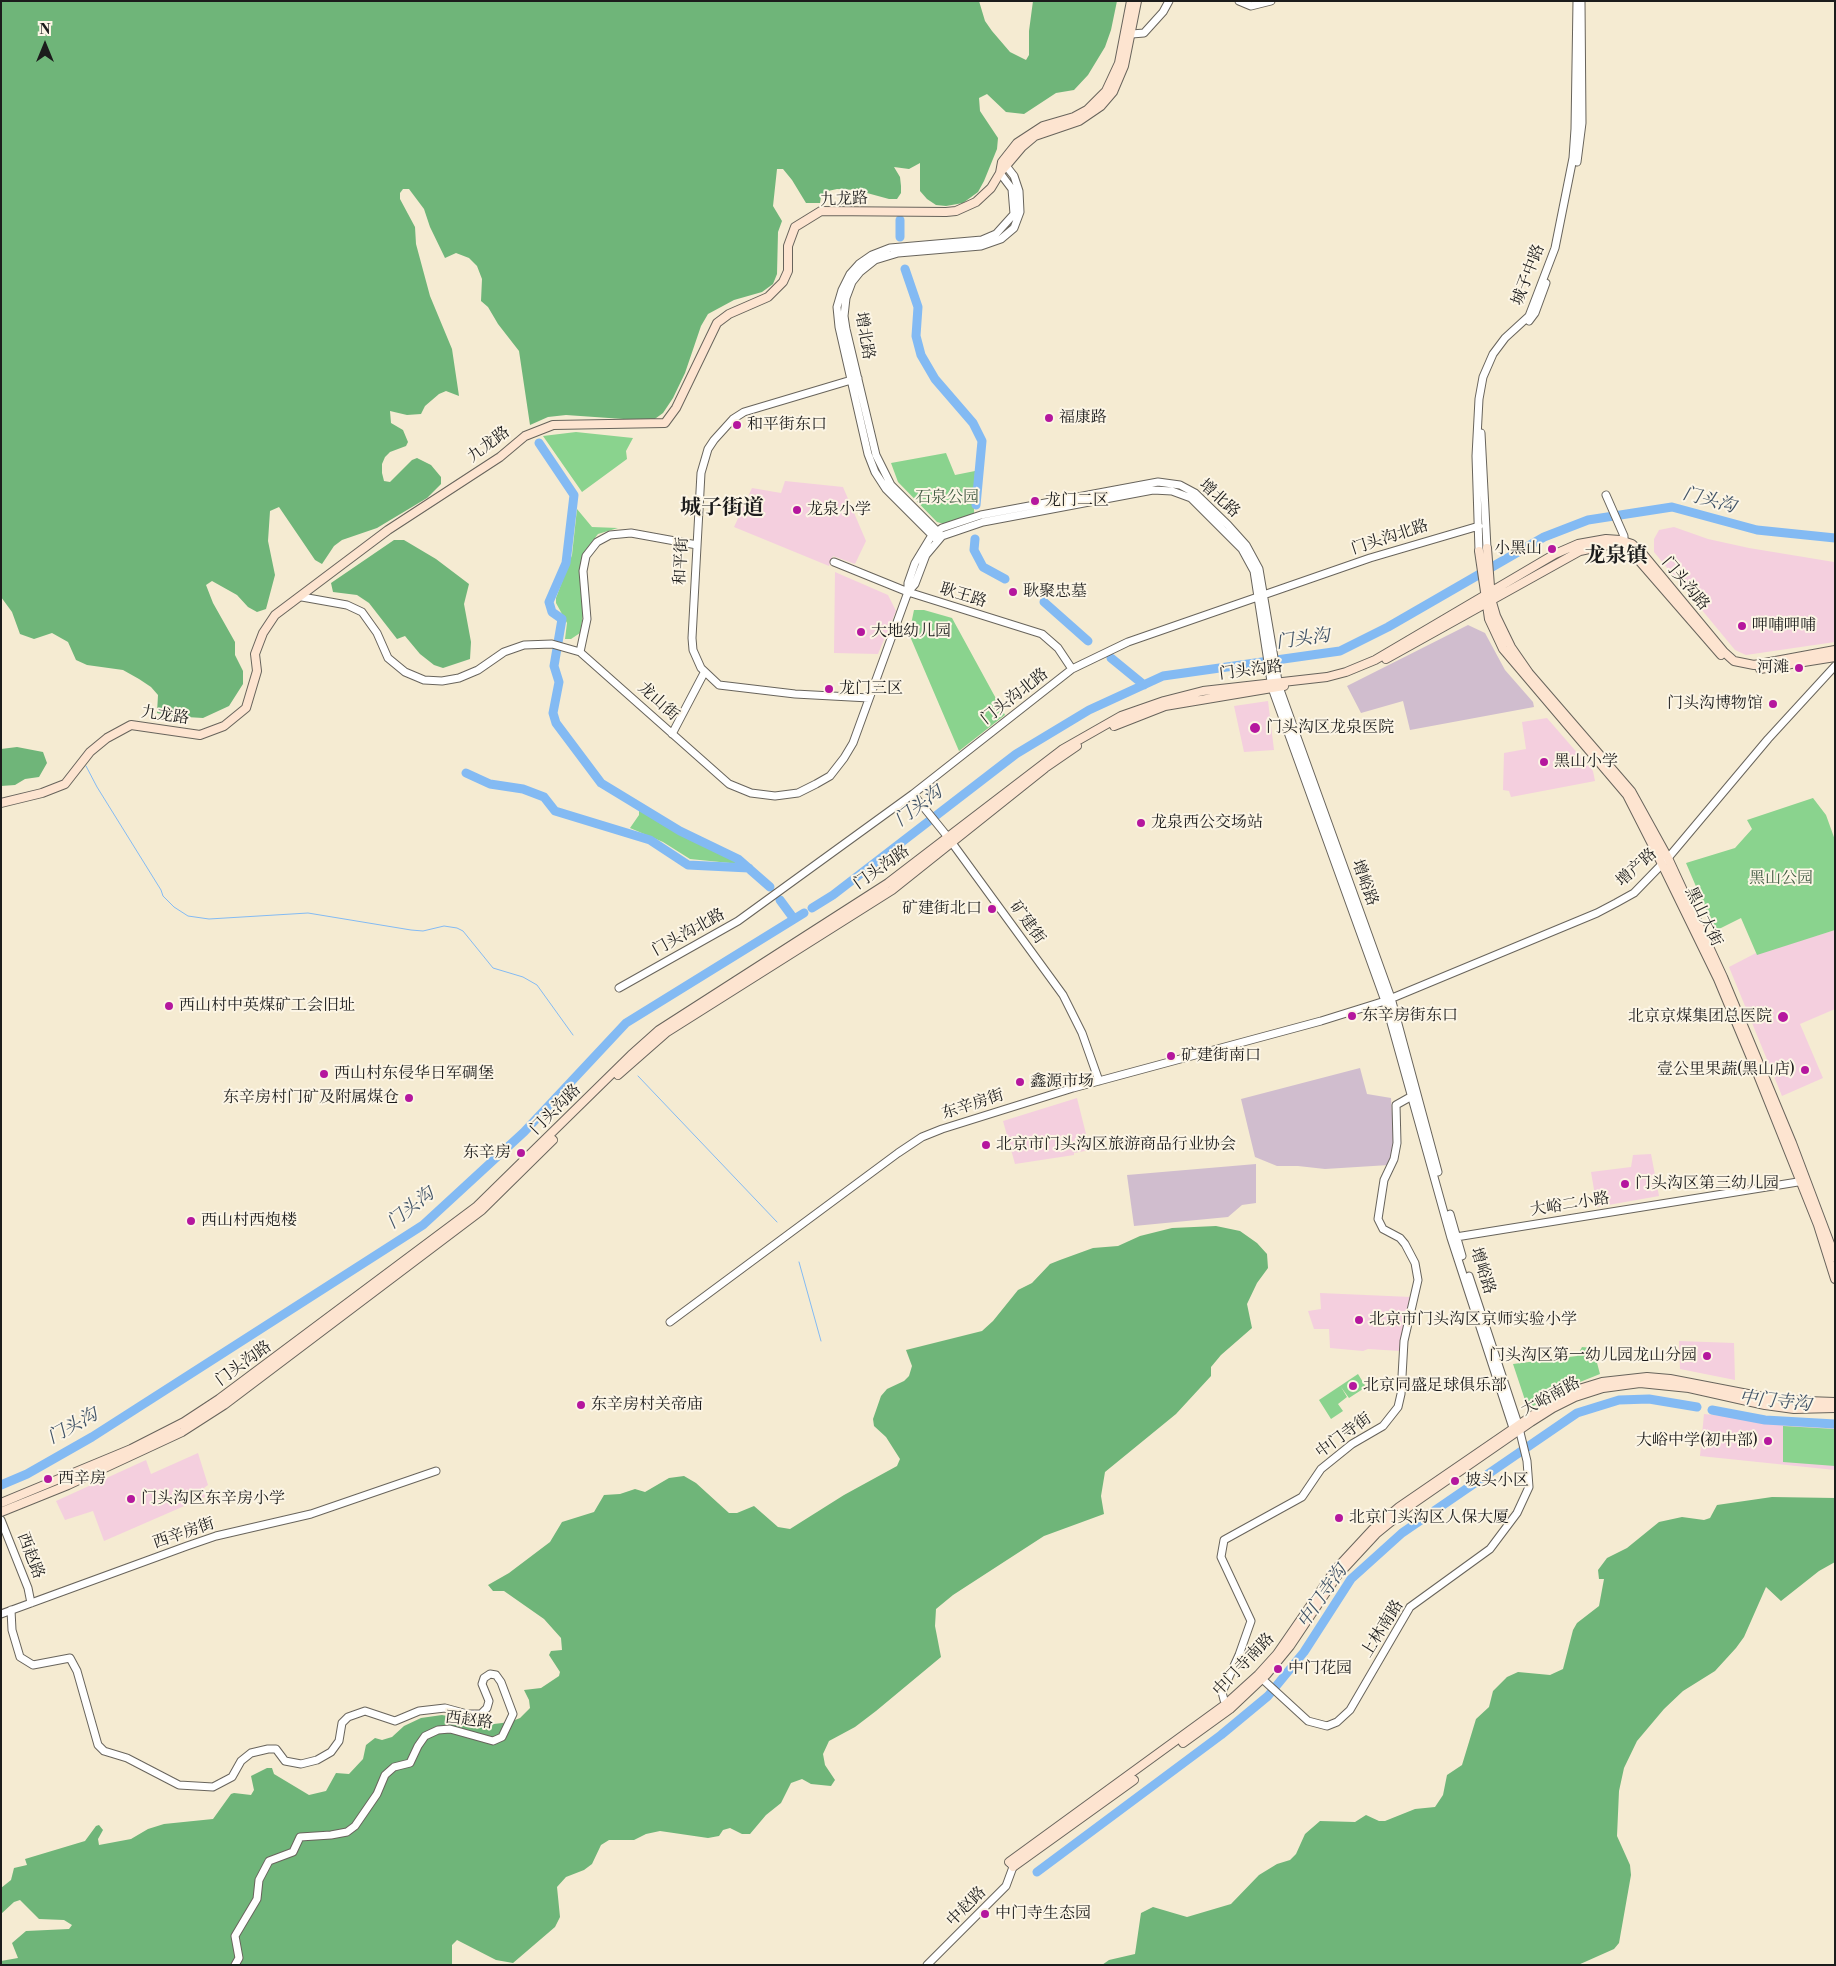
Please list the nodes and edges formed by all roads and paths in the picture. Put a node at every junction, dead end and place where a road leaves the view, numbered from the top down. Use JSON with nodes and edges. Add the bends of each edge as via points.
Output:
{"nodes":[{"id":1,"x":1131,"y":1,"type":"edge"},
{"id":2,"x":1138,"y":1,"type":"edge"},
{"id":3,"x":1170,"y":1,"type":"edge"},
{"id":4,"x":1239,"y":1,"type":"edge"},
{"id":5,"x":1271,"y":1,"type":"edge"},
{"id":6,"x":1576,"y":1,"type":"edge"},
{"id":7,"x":1581,"y":1,"type":"edge"},
{"id":8,"x":1132,"y":34,"type":"junction"},
{"id":9,"x":1005,"y":165,"type":"junction"},
{"id":10,"x":1000,"y":173,"type":"junction"},
{"id":11,"x":854,"y":379,"type":"junction"},
{"id":12,"x":1606,"y":495,"type":"dead end"},
{"id":13,"x":1478,"y":526,"type":"junction"},
{"id":14,"x":937,"y":536,"type":"junction"},
{"id":15,"x":1624,"y":544,"type":"junction"},
{"id":16,"x":697,"y":545,"type":"junction"},
{"id":17,"x":1483,"y":549,"type":"junction"},
{"id":18,"x":834,"y":562,"type":"dead end"},
{"id":19,"x":908,"y":592,"type":"junction"},
{"id":20,"x":1262,"y":596,"type":"junction"},
{"id":21,"x":302,"y":597,"type":"junction"},
{"id":22,"x":1488,"y":598,"type":"junction"},
{"id":23,"x":1835,"y":650,"type":"edge"},
{"id":24,"x":580,"y":652,"type":"junction"},
{"id":25,"x":1835,"y":656,"type":"edge"},
{"id":26,"x":1835,"y":666,"type":"edge"},
{"id":27,"x":1072,"y":670,"type":"junction"},
{"id":28,"x":704,"y":673,"type":"junction"},
{"id":29,"x":1275,"y":684,"type":"junction"},
{"id":30,"x":869,"y":698,"type":"junction"},
{"id":31,"x":672,"y":734,"type":"junction"},
{"id":32,"x":913,"y":794,"type":"junction"},
{"id":33,"x":2,"y":802,"type":"edge"},
{"id":34,"x":948,"y":837,"type":"junction"},
{"id":35,"x":1668,"y":858,"type":"junction"},
{"id":36,"x":1662,"y":865,"type":"junction"},
{"id":37,"x":619,"y":988,"type":"dead end"},
{"id":38,"x":1388,"y":1000,"type":"junction"},
{"id":39,"x":1099,"y":1080,"type":"junction"},
{"id":40,"x":1412,"y":1096,"type":"junction"},
{"id":41,"x":1803,"y":1181,"type":"junction"},
{"id":42,"x":1456,"y":1237,"type":"junction"},
{"id":43,"x":1835,"y":1258,"type":"edge"},
{"id":44,"x":1835,"y":1279,"type":"edge"},
{"id":45,"x":670,"y":1322,"type":"dead end"},
{"id":46,"x":1835,"y":1402,"type":"edge"},
{"id":47,"x":1835,"y":1408,"type":"edge"},
{"id":48,"x":1516,"y":1428,"type":"junction"},
{"id":49,"x":436,"y":1471,"type":"dead end"},
{"id":50,"x":1,"y":1503,"type":"edge"},
{"id":51,"x":1,"y":1512,"type":"edge"},
{"id":52,"x":1,"y":1520,"type":"edge"},
{"id":53,"x":31,"y":1603,"type":"junction"},
{"id":54,"x":11,"y":1610,"type":"junction"},
{"id":55,"x":1,"y":1614,"type":"edge"},
{"id":56,"x":1262,"y":1680,"type":"junction"},
{"id":57,"x":1228,"y":1706,"type":"junction"},
{"id":58,"x":1011,"y":1865,"type":"joint"},
{"id":59,"x":235,"y":1965,"type":"edge"},
{"id":60,"x":927,"y":1965,"type":"edge"}],
"edges":[{"from":1,"to":9,"type":"main road","via":[[1119,63],[1106,92],[1087,110],[1027,135],[1008,153]]},
{"from":2,"to":8,"type":"main road","name":"九龙路"},
{"from":3,"to":8,"type":"street","via":[[1144,33]]},
{"from":4,"to":5,"type":"street","via":[[1257,6]]},
{"from":6,"to":13,"type":"street","name":"城子中路","via":[[1577,98],[1569,178],[1555,248],[1529,316],[1505,338],[1493,354],[1483,377],[1477,425]]},
{"from":7,"to":17,"type":"street","name":"城子中路","via":[[1582,124],[1558,254],[1535,314],[1510,338],[1493,361],[1482,398]]},
{"from":8,"to":9,"type":"main road","name":"九龙路","via":[[1118,82],[1101,106],[1079,121],[1035,136]]},
{"from":9,"to":10,"type":"main road","name":"九龙路"},
{"from":9,"to":11,"type":"street","name":"增北路","via":[[1014,176],[1019,191],[1020,212],[1014,228],[980,246],[898,253],[874,260],[852,282],[844,316]]},
{"from":10,"to":11,"type":"street","name":"增北路","via":[[1012,189],[1014,214],[996,234],[982,240],[890,248],[872,255],[850,274],[837,307],[839,327]]},
{"from":10,"to":21,"type":"main road","name":"九龙路","via":[[991,188],[976,202],[956,211],[821,212],[806,219],[794,227],[788,246],[788,271],[783,282],[768,297],[729,314],[717,323],[676,408],[665,423],[553,425],[525,436],[500,457],[388,530]]},
{"from":11,"to":14,"type":"street","name":"增北路","via":[[868,454],[876,472],[886,488]]},
{"from":11,"to":16,"type":"street","name":"和平街","via":[[756,406],[719,432],[703,461]]},
{"from":12,"to":15,"type":"street"},
{"from":13,"to":17,"type":"street","name":"城子中路"},
{"from":13,"to":20,"type":"street","name":"门头沟北路","via":[[1370,558]]},
{"from":14,"to":19,"type":"street","name":"龙山街","via":[[915,584]]},
{"from":14,"to":20,"type":"street","name":"增北路","via":[[983,522],[1153,490],[1172,491],[1199,504],[1242,549]]},
{"from":15,"to":22,"type":"main road","name":"门头沟路","via":[[1580,551]]},
{"from":15,"to":23,"type":"main road","name":"门头沟路","via":[[1642,553],[1734,661],[1754,665]]},
{"from":15,"to":25,"type":"main road","name":"门头沟路","via":[[1714,649],[1737,667],[1750,670],[1772,668]]},
{"from":16,"to":24,"type":"street","via":[[631,533],[610,535],[597,542],[586,556],[583,571],[587,619]]},
{"from":16,"to":28,"type":"street","name":"和平街","via":[[692,638],[693,650]]},
{"from":17,"to":22,"type":"main road","name":"城子中路","via":[[1483,586]]},
{"from":17,"to":22,"type":"main road","via":[[1491,581]]},
{"from":18,"to":19,"type":"street","name":"耿王路"},
{"from":19,"to":27,"type":"street","name":"耿王路","via":[[1042,634],[1058,648]]},
{"from":19,"to":30,"type":"street","name":"龙山街"},
{"from":20,"to":27,"type":"street","name":"门头沟北路","via":[[1128,642]]},
{"from":20,"to":29,"type":"street","name":"增北路"},
{"from":21,"to":24,"type":"street","name":"龙山街","via":[[347,605],[362,612],[377,633],[388,658],[405,672],[424,680],[459,678],[478,670],[504,652],[524,645],[552,644]]},
{"from":21,"to":33,"type":"main road","name":"九龙路","via":[[275,615],[263,633],[255,654],[257,671],[246,708],[224,726],[200,735],[131,725],[90,752],[66,784]]},
{"from":22,"to":29,"type":"main road","name":"门头沟路","via":[[1360,672],[1323,682]]},
{"from":22,"to":35,"type":"main road","name":"黑山大街","via":[[1511,647],[1529,673],[1631,791]]},
{"from":22,"to":36,"type":"main road","name":"黑山大街","via":[[1489,619],[1503,649],[1627,795]]},
{"from":24,"to":31,"type":"street","name":"龙山街"},
{"from":26,"to":35,"type":"street","name":"增产路","via":[[1768,739]]},
{"from":27,"to":32,"type":"street","name":"门头沟北路"},
{"from":28,"to":30,"type":"street","via":[[713,682],[725,686]]},
{"from":28,"to":31,"type":"street"},
{"from":29,"to":34,"type":"main road","name":"门头沟路","via":[[1165,706],[1122,721],[1077,746]]},
{"from":29,"to":38,"type":"street","name":"增峪路"},
{"from":30,"to":31,"type":"street","name":"龙山街","via":[[854,742],[844,758],[830,776],[798,793],[775,796],[751,793],[730,784]]},
{"from":32,"to":34,"type":"street","name":"矿建街"},
{"from":32,"to":37,"type":"street","name":"门头沟北路","via":[[738,921]]},
{"from":34,"to":39,"type":"street","name":"矿建街","via":[[1062,995],[1082,1033]]},
{"from":34,"to":50,"type":"main road","name":"门头沟路","via":[[888,883],[659,1030],[476,1207],[227,1394],[184,1422],[131,1449]]},
{"from":34,"to":51,"type":"main road","name":"门头沟路","via":[[892,890],[667,1032],[637,1056],[482,1210],[224,1405],[164,1440]]},
{"from":35,"to":36,"type":"street","name":"增产路"},
{"from":35,"to":41,"type":"main road","name":"黑山大街","via":[[1723,977]]},
{"from":36,"to":38,"type":"street","name":"增产路","via":[[1634,893],[1597,913]]},
{"from":36,"to":41,"type":"main road","name":"黑山大街","via":[[1718,979]]},
{"from":38,"to":39,"type":"street","name":"东辛房街"},
{"from":38,"to":40,"type":"street","name":"增峪路"},
{"from":38,"to":42,"type":"street","name":"增峪路"},
{"from":39,"to":45,"type":"street","name":"东辛房街","via":[[922,1137]]},
{"from":40,"to":48,"type":"street","name":"增峪路","via":[[1451,1238]]},
{"from":40,"to":57,"type":"street","name":"中门寺街","via":[[1396,1105],[1397,1143],[1384,1180],[1378,1219],[1383,1229],[1405,1244],[1415,1263],[1418,1280],[1404,1341],[1398,1407],[1383,1426],[1352,1444],[1321,1469],[1302,1497],[1224,1540],[1222,1557],[1251,1621],[1222,1692]]},
{"from":41,"to":42,"type":"street","name":"大峪二小路"},
{"from":41,"to":43,"type":"main road","name":"黑山大街"},
{"from":41,"to":44,"type":"main road","name":"黑山大街"},
{"from":42,"to":48,"type":"street","name":"增峪路"},
{"from":46,"to":48,"type":"main road","name":"大峪南路","via":[[1779,1400],[1670,1379],[1615,1379],[1579,1389],[1552,1402]]},
{"from":47,"to":48,"type":"main road","name":"大峪南路","via":[[1794,1409],[1681,1387],[1640,1383],[1603,1388],[1576,1397]]},
{"from":48,"to":56,"type":"main road","name":"中门寺南路","via":[[1376,1534],[1337,1576],[1290,1646]]},
{"from":48,"to":56,"type":"street","name":"上林南路","via":[[1525,1454],[1529,1487],[1517,1513],[1490,1548],[1410,1607],[1345,1716],[1327,1726],[1308,1721]]},
{"from":49,"to":53,"type":"street","name":"西辛房街","via":[[311,1514],[209,1539]]},
{"from":52,"to":53,"type":"street","name":"西赵路"},
{"from":53,"to":54,"type":"street","name":"西辛房街"},
{"from":54,"to":55,"type":"street","name":"西辛房街"},
{"from":54,"to":59,"type":"street","name":"西赵路","via":[[12,1630],[20,1656],[33,1665],[70,1658],[77,1670],[98,1745],[104,1751],[127,1758],[180,1785],[213,1787],[232,1777],[240,1761],[251,1753],[268,1749],[276,1749],[285,1761],[301,1764],[317,1760],[332,1752],[339,1741],[342,1723],[348,1717],[365,1711],[395,1721],[419,1711],[445,1708],[482,1714],[488,1701],[482,1684],[484,1678],[496,1675],[501,1682],[513,1714],[502,1737],[493,1741],[450,1729],[425,1736],[410,1763],[394,1767],[385,1775],[377,1794],[355,1826],[347,1832],[332,1835],[300,1837],[293,1852],[270,1861],[258,1880],[257,1898],[235,1936],[238,1958]]},
{"from":56,"to":57,"type":"main road","name":"中门寺南路"},
{"from":57,"to":58,"type":"main road","name":"中门寺南路"},
{"from":58,"to":60,"type":"street","name":"中赵路","via":[[1010,1879],[1001,1892]]}]}
